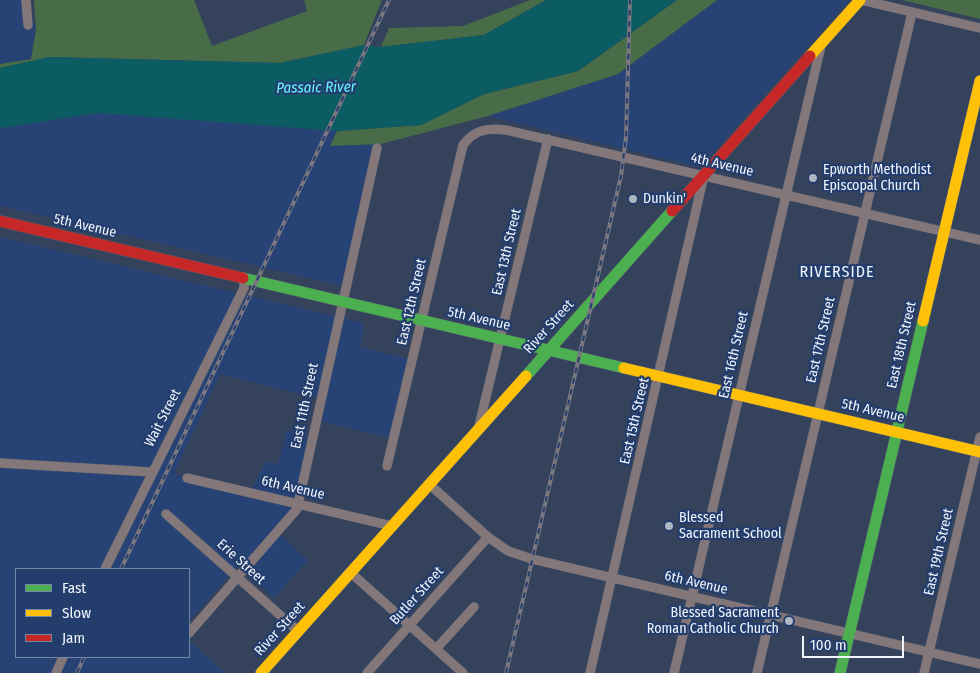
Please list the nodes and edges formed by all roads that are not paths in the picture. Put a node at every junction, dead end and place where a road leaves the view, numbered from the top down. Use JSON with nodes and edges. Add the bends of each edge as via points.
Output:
{"nodes":[{"id":1,"x":26,"y":0,"type":"edge"},
{"id":2,"x":861,"y":0,"type":"edge"},
{"id":3,"x":912,"y":12,"type":"junction"},
{"id":4,"x":28,"y":25,"type":"dead end"},
{"id":5,"x":980,"y":28,"type":"edge"},
{"id":6,"x":821,"y":44,"type":"junction"},
{"id":7,"x":980,"y":81,"type":"edge"},
{"id":8,"x":548,"y":139,"type":"junction"},
{"id":9,"x":463,"y":145,"type":"joint"},
{"id":10,"x":377,"y":148,"type":"dead end"},
{"id":11,"x":704,"y":175,"type":"junction"},
{"id":12,"x":786,"y":194,"type":"junction"},
{"id":13,"x":865,"y":213,"type":"junction"},
{"id":14,"x":0,"y":221,"type":"edge"},
{"id":15,"x":944,"y":231,"type":"junction"},
{"id":16,"x":980,"y":240,"type":"edge"},
{"id":17,"x":244,"y":278,"type":"junction"},
{"id":18,"x":343,"y":302,"type":"junction"},
{"id":19,"x":421,"y":320,"type":"junction"},
{"id":20,"x":501,"y":339,"type":"junction"},
{"id":21,"x":548,"y":350,"type":"junction"},
{"id":22,"x":659,"y":377,"type":"junction"},
{"id":23,"x":738,"y":395,"type":"junction"},
{"id":24,"x":818,"y":414,"type":"junction"},
{"id":25,"x":478,"y":429,"type":"junction"},
{"id":26,"x":897,"y":432,"type":"junction"},
{"id":27,"x":980,"y":437,"type":"edge"},
{"id":28,"x":978,"y":452,"type":"edge"},
{"id":29,"x":0,"y":462,"type":"edge"},
{"id":30,"x":387,"y":466,"type":"dead end"},
{"id":31,"x":151,"y":472,"type":"junction"},
{"id":32,"x":187,"y":478,"type":"dead end"},
{"id":33,"x":429,"y":484,"type":"junction"},
{"id":34,"x":299,"y":503,"type":"junction"},
{"id":35,"x":166,"y":514,"type":"dead end"},
{"id":36,"x":392,"y":526,"type":"junction"},
{"id":37,"x":488,"y":537,"type":"junction"},
{"id":38,"x":106,"y":568,"type":"edge"},
{"id":39,"x":350,"y":572,"type":"junction"},
{"id":40,"x":612,"y":577,"type":"junction"},
{"id":41,"x":238,"y":578,"type":"junction"},
{"id":42,"x":692,"y":596,"type":"junction"},
{"id":43,"x":474,"y":607,"type":"dead end"},
{"id":44,"x":771,"y":615,"type":"junction"},
{"id":45,"x":410,"y":625,"type":"junction"},
{"id":46,"x":298,"y":631,"type":"junction"},
{"id":47,"x":190,"y":632,"type":"edge"},
{"id":48,"x":850,"y":633,"type":"junction"},
{"id":49,"x":436,"y":649,"type":"junction"},
{"id":50,"x":929,"y":652,"type":"junction"},
{"id":51,"x":64,"y":658,"type":"edge"},
{"id":52,"x":980,"y":664,"type":"edge"},
{"id":53,"x":56,"y":673,"type":"edge"},
{"id":54,"x":261,"y":673,"type":"edge"},
{"id":55,"x":367,"y":673,"type":"edge"},
{"id":56,"x":463,"y":673,"type":"edge"},
{"id":57,"x":590,"y":673,"type":"edge"},
{"id":58,"x":674,"y":673,"type":"edge"},
{"id":59,"x":757,"y":673,"type":"edge"},
{"id":60,"x":840,"y":673,"type":"edge"},
{"id":61,"x":924,"y":673,"type":"edge"}],
"edges":[{"from":1,"to":4,"type":"street"},
{"from":2,"to":3,"type":"street"},
{"from":2,"to":6,"type":"main road","name":"River Street"},
{"from":3,"to":5,"type":"street"},
{"from":3,"to":13,"type":"street","name":"East 17th Street"},
{"from":6,"to":11,"type":"main road","name":"River Street"},
{"from":6,"to":12,"type":"street","name":"East 16th Street"},
{"from":7,"to":15,"type":"main road","name":"East 18th Street"},
{"from":8,"to":9,"type":"street","name":"4th Avenue","via":[[490,128],[474,134]]},
{"from":8,"to":11,"type":"street","name":"4th Avenue"},
{"from":8,"to":20,"type":"street","name":"East 13th Street"},
{"from":9,"to":19,"type":"street","name":"East 12th Street"},
{"from":10,"to":18,"type":"street","name":"East 11th Street"},
{"from":11,"to":12,"type":"street","name":"4th Avenue"},
{"from":11,"to":21,"type":"main road","name":"River Street"},
{"from":11,"to":22,"type":"street","name":"East 15th Street"},
{"from":12,"to":13,"type":"street","name":"4th Avenue"},
{"from":12,"to":23,"type":"street","name":"East 16th Street"},
{"from":13,"to":15,"type":"street","name":"4th Avenue"},
{"from":13,"to":24,"type":"street","name":"East 17th Street"},
{"from":14,"to":17,"type":"main road","name":"5th Avenue"},
{"from":15,"to":16,"type":"street","name":"4th Avenue"},
{"from":15,"to":26,"type":"main road","name":"East 18th Street"},
{"from":17,"to":18,"type":"main road","name":"5th Avenue"},
{"from":17,"to":31,"type":"street","name":"Wait Street","via":[[244,288]]},
{"from":18,"to":19,"type":"main road","name":"5th Avenue"},
{"from":18,"to":34,"type":"street","name":"East 11th Street"},
{"from":19,"to":20,"type":"main road","name":"5th Avenue"},
{"from":19,"to":30,"type":"street","name":"East 12th Street"},
{"from":20,"to":21,"type":"main road","name":"5th Avenue"},
{"from":20,"to":25,"type":"street","name":"East 13th Street"},
{"from":21,"to":22,"type":"main road","name":"5th Avenue"},
{"from":21,"to":25,"type":"main road","name":"River Street"},
{"from":22,"to":23,"type":"main road","name":"5th Avenue"},
{"from":22,"to":40,"type":"street","name":"East 15th Street"},
{"from":23,"to":24,"type":"main road","name":"5th Avenue"},
{"from":23,"to":42,"type":"street","name":"East 16th Street"},
{"from":24,"to":26,"type":"main road","name":"5th Avenue"},
{"from":24,"to":44,"type":"street","name":"East 17th Street"},
{"from":25,"to":33,"type":"main road","name":"River Street"},
{"from":26,"to":28,"type":"main road","name":"5th Avenue"},
{"from":26,"to":48,"type":"main road","name":"East 18th Street"},
{"from":27,"to":28,"type":"street","name":"East 19th Street"},
{"from":28,"to":50,"type":"street","name":"East 19th Street"},
{"from":29,"to":31,"type":"street"},
{"from":31,"to":38,"type":"street","name":"Wait Street","via":[[144,493]]},
{"from":32,"to":34,"type":"street","name":"6th Avenue"},
{"from":33,"to":36,"type":"main road","name":"River Street"},
{"from":33,"to":37,"type":"street","name":"6th Avenue"},
{"from":34,"to":36,"type":"street","name":"6th Avenue"},
{"from":34,"to":41,"type":"street","name":"East 11th Street","via":[[294,516]]},
{"from":35,"to":41,"type":"street","name":"Erie Street"},
{"from":36,"to":39,"type":"main road","name":"River Street"},
{"from":37,"to":40,"type":"street","name":"6th Avenue","via":[[508,551],[532,559]]},
{"from":37,"to":45,"type":"street","name":"Butler Street"},
{"from":39,"to":45,"type":"street"},
{"from":39,"to":46,"type":"main road","name":"River Street"},
{"from":40,"to":42,"type":"street","name":"6th Avenue"},
{"from":40,"to":57,"type":"street","name":"East 15th Street"},
{"from":41,"to":46,"type":"street","name":"Erie Street"},
{"from":41,"to":47,"type":"street","name":"East 11th Street"},
{"from":42,"to":44,"type":"street","name":"6th Avenue"},
{"from":42,"to":58,"type":"street","name":"East 16th Street"},
{"from":43,"to":49,"type":"street"},
{"from":44,"to":48,"type":"street","name":"6th Avenue"},
{"from":44,"to":59,"type":"street","name":"East 17th Street"},
{"from":45,"to":49,"type":"street"},
{"from":45,"to":55,"type":"street","name":"Butler Street"},
{"from":46,"to":54,"type":"main road","name":"River Street"},
{"from":48,"to":50,"type":"street","name":"6th Avenue"},
{"from":48,"to":60,"type":"main road","name":"East 18th Street"},
{"from":49,"to":56,"type":"street"},
{"from":50,"to":52,"type":"street","name":"6th Avenue"},
{"from":50,"to":61,"type":"street","name":"East 19th Street"},
{"from":51,"to":53,"type":"street"}]}
